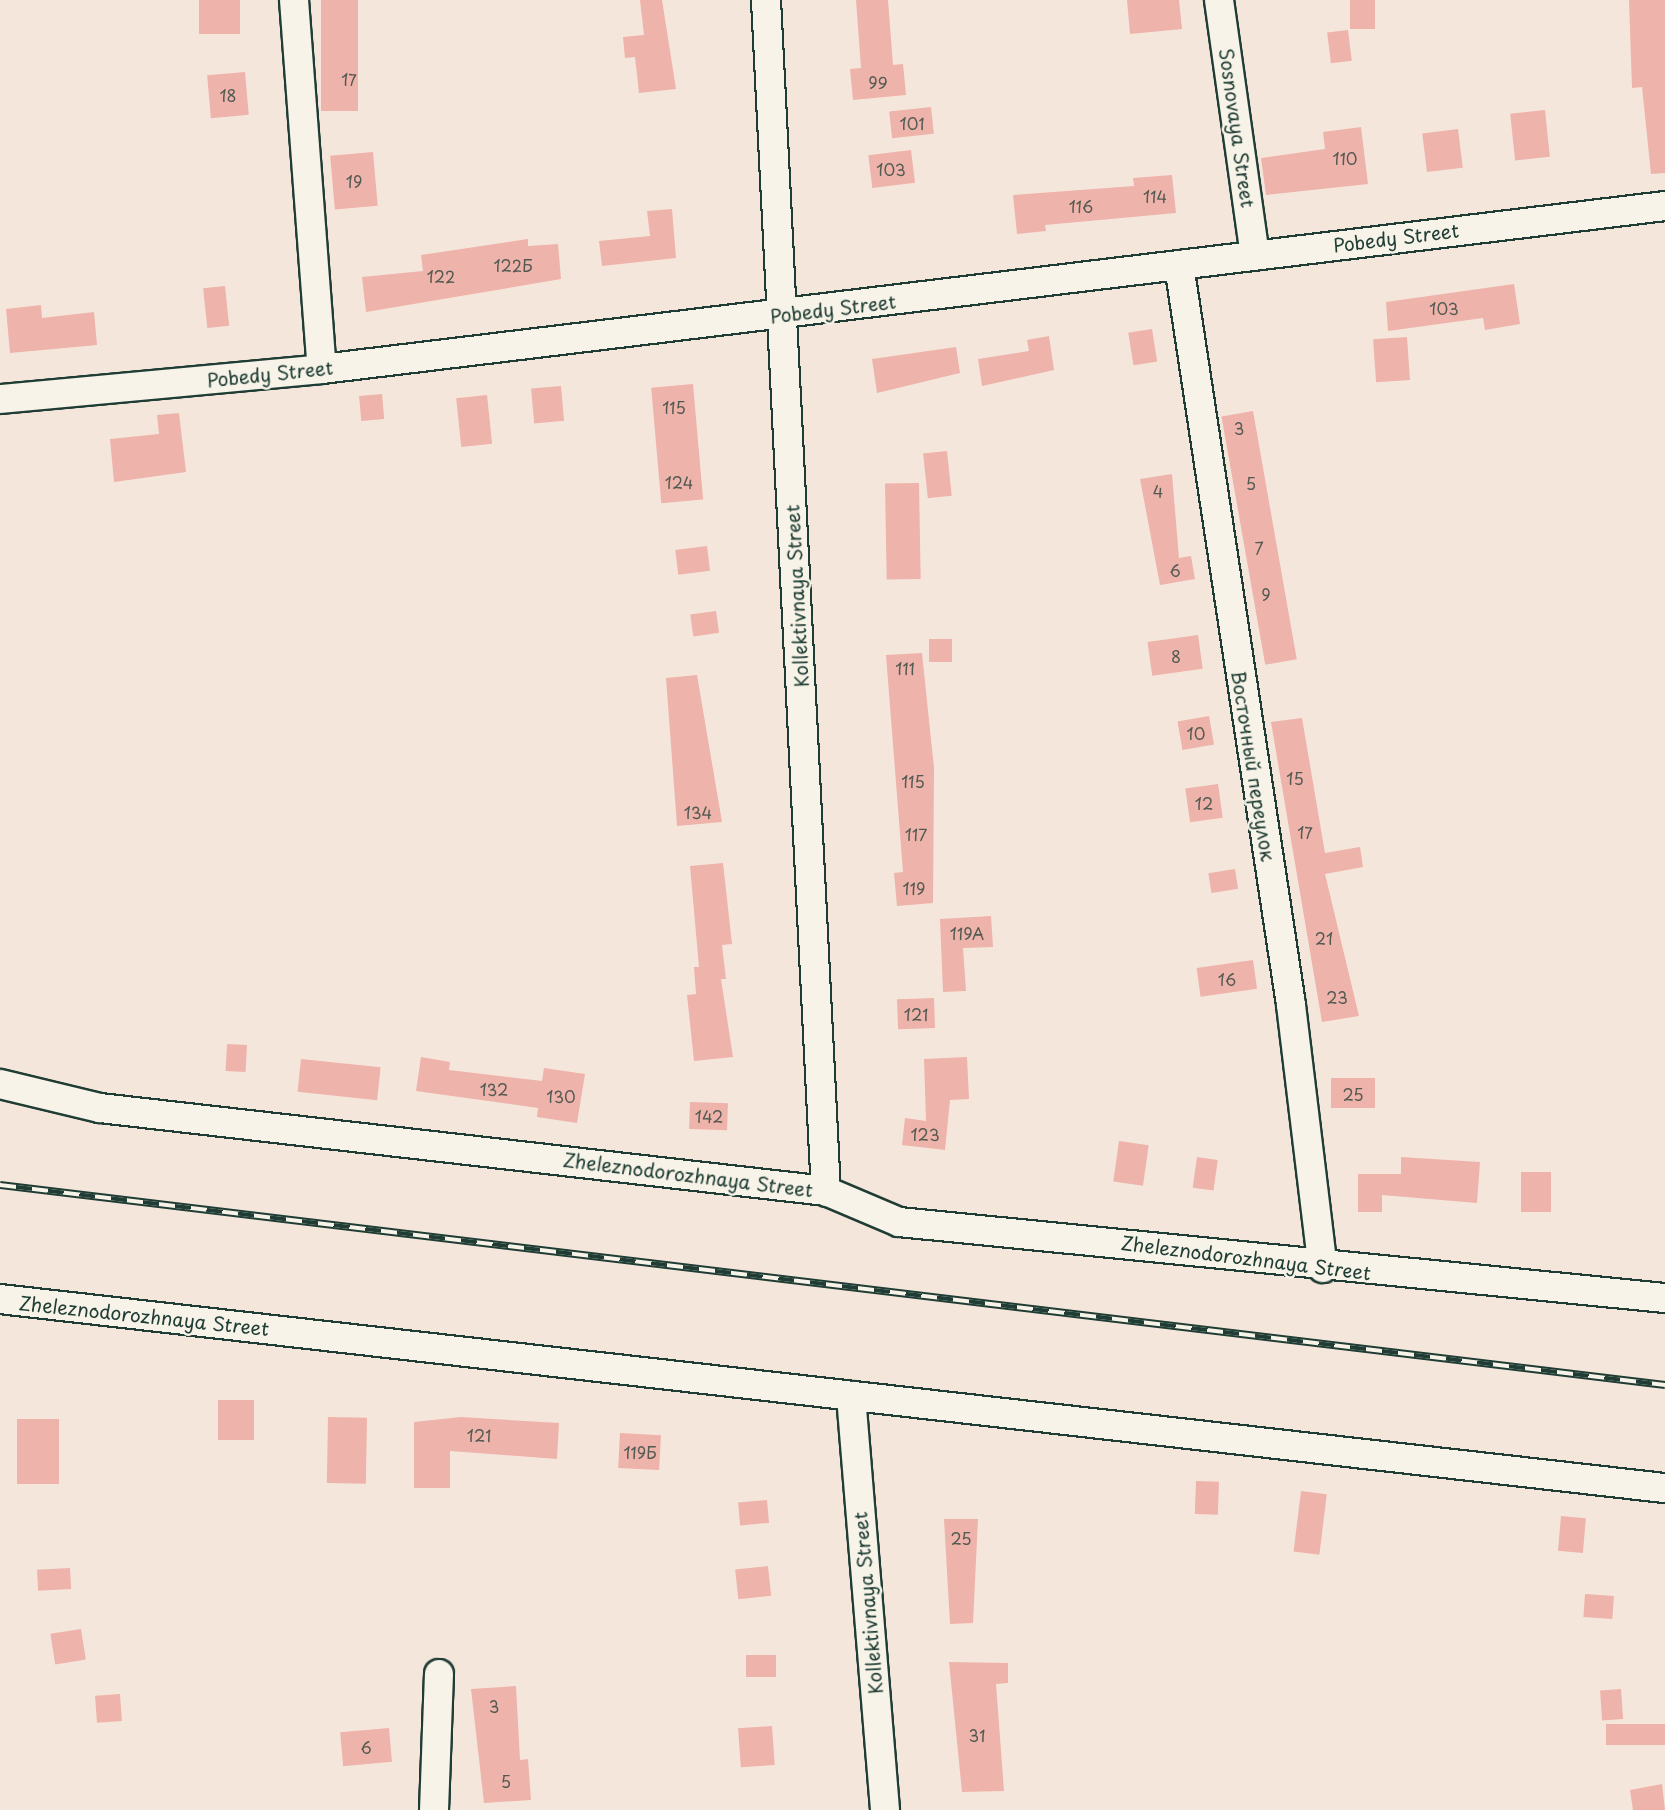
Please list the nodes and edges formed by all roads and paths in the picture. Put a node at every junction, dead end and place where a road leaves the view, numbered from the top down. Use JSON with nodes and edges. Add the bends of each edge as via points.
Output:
{"nodes":[{"id":1,"x":294,"y":0,"type":"edge"},
{"id":2,"x":766,"y":0,"type":"edge"},
{"id":3,"x":1219,"y":0,"type":"edge"},
{"id":4,"x":1665,"y":206,"type":"edge"},
{"id":5,"x":1255,"y":255,"type":"junction"},
{"id":6,"x":1180,"y":265,"type":"junction"},
{"id":7,"x":784,"y":315,"type":"junction"},
{"id":8,"x":322,"y":369,"type":"junction"},
{"id":9,"x":0,"y":399,"type":"edge"},
{"id":10,"x":0,"y":1084,"type":"edge"},
{"id":11,"x":826,"y":1191,"type":"junction"},
{"id":12,"x":1323,"y":1268,"type":"junction"},
{"id":13,"x":1665,"y":1298,"type":"edge"},
{"id":14,"x":0,"y":1299,"type":"edge"},
{"id":15,"x":850,"y":1395,"type":"junction"},
{"id":16,"x":1665,"y":1489,"type":"edge"},
{"id":17,"x":439,"y":1674,"type":"dead end"},
{"id":18,"x":434,"y":1810,"type":"edge"},
{"id":19,"x":885,"y":1810,"type":"edge"}],
"edges":[{"from":1,"to":8,"type":"street"},
{"from":2,"to":7,"type":"street","name":"Kollektivnaya Street"},
{"from":3,"to":5,"type":"street","name":"Sosnovaya Street"},
{"from":4,"to":5,"type":"street","name":"Pobedy Street"},
{"from":5,"to":6,"type":"street","name":"Pobedy Street"},
{"from":6,"to":7,"type":"street","name":"Pobedy Street"},
{"from":6,"to":12,"type":"street","name":"Восточный переулок","via":[[1291,1005]]},
{"from":7,"to":8,"type":"street","name":"Pobedy Street"},
{"from":7,"to":11,"type":"street","name":"Kollektivnaya Street"},
{"from":8,"to":9,"type":"street","name":"Pobedy Street"},
{"from":10,"to":11,"type":"street","name":"Zheleznodorozhnaya Street","via":[[100,1108]]},
{"from":11,"to":12,"type":"street","name":"Zheleznodorozhnaya Street","via":[[899,1222]]},
{"from":12,"to":13,"type":"street","name":"Zheleznodorozhnaya Street"},
{"from":14,"to":15,"type":"street","name":"Zheleznodorozhnaya Street"},
{"from":15,"to":16,"type":"street","name":"Zheleznodorozhnaya Street"},
{"from":15,"to":19,"type":"street","name":"Kollektivnaya Street"},
{"from":17,"to":18,"type":"street"}]}
